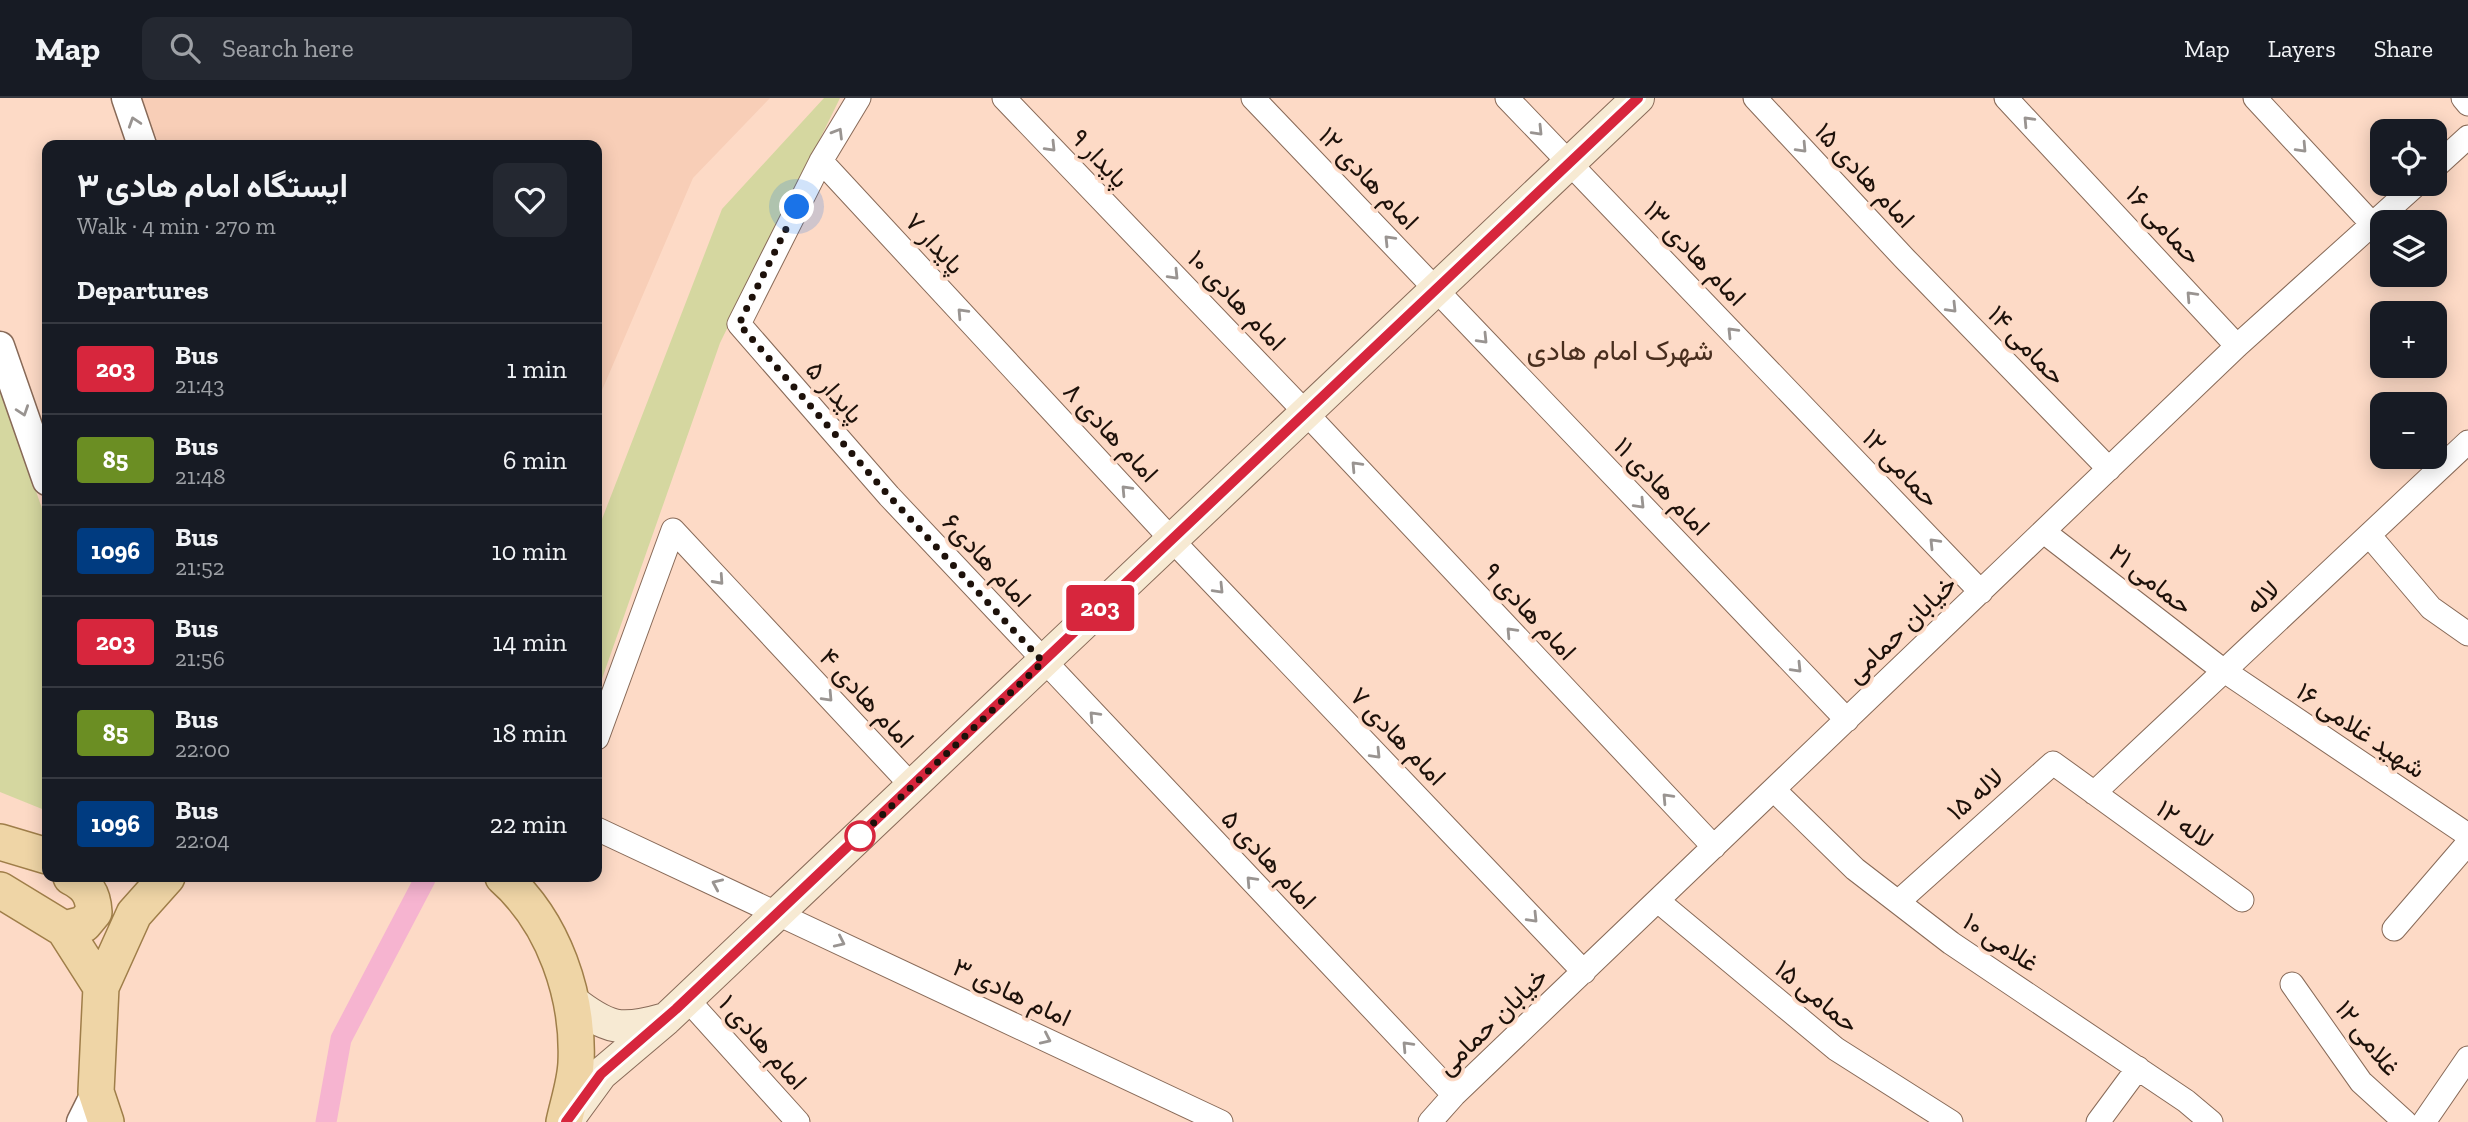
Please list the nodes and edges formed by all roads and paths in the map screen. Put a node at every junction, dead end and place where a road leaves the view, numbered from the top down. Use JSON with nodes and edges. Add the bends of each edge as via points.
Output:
{"nodes":[{"id":1,"x":126,"y":98,"type":"edge"},
{"id":2,"x":859,"y":98,"type":"edge"},
{"id":3,"x":1004,"y":98,"type":"edge"},
{"id":4,"x":1507,"y":98,"type":"edge"},
{"id":5,"x":1638,"y":98,"type":"edge"},
{"id":6,"x":1755,"y":98,"type":"edge"},
{"id":7,"x":2006,"y":98,"type":"edge"},
{"id":8,"x":2255,"y":98,"type":"edge"},
{"id":9,"x":2463,"y":98,"type":"edge"},
{"id":10,"x":1257,"y":102,"type":"edge"},
{"id":11,"x":2468,"y":104,"type":"edge"},
{"id":12,"x":2468,"y":137,"type":"edge"},
{"id":13,"x":140,"y":140,"type":"edge"},
{"id":14,"x":2447,"y":156,"type":"edge"},
{"id":15,"x":821,"y":161,"type":"junction"},
{"id":16,"x":1569,"y":163,"type":"junction"},
{"id":17,"x":2404,"y":196,"type":"edge"},
{"id":18,"x":2389,"y":210,"type":"edge"},
{"id":19,"x":2370,"y":222,"type":"edge"},
{"id":20,"x":1127,"y":226,"type":"joint"},
{"id":21,"x":2370,"y":228,"type":"edge"},
{"id":22,"x":1905,"y":259,"type":"joint"},
{"id":23,"x":1436,"y":290,"type":"junction"},
{"id":24,"x":0,"y":346,"type":"edge"},
{"id":25,"x":2237,"y":346,"type":"junction"},
{"id":26,"x":1009,"y":363,"type":"joint"},
{"id":27,"x":1780,"y":382,"type":"joint"},
{"id":28,"x":1306,"y":413,"type":"junction"},
{"id":29,"x":2468,"y":442,"type":"edge"},
{"id":30,"x":42,"y":467,"type":"edge"},
{"id":31,"x":2109,"y":469,"type":"junction"},
{"id":32,"x":889,"y":496,"type":"joint"},
{"id":33,"x":2044,"y":531,"type":"junction"},
{"id":34,"x":2369,"y":535,"type":"junction"},
{"id":35,"x":1172,"y":540,"type":"junction"},
{"id":36,"x":1981,"y":592,"type":"junction"},
{"id":37,"x":2468,"y":634,"type":"edge"},
{"id":38,"x":1043,"y":662,"type":"junction"},
{"id":39,"x":2224,"y":671,"type":"junction"},
{"id":40,"x":1847,"y":720,"type":"junction"},
{"id":41,"x":602,"y":724,"type":"edge"},
{"id":42,"x":912,"y":786,"type":"junction"},
{"id":43,"x":1774,"y":790,"type":"junction"},
{"id":44,"x":2094,"y":793,"type":"junction"},
{"id":45,"x":602,"y":831,"type":"edge"},
{"id":46,"x":2468,"y":835,"type":"edge"},
{"id":47,"x":2468,"y":843,"type":"edge"},
{"id":48,"x":1714,"y":847,"type":"junction"},
{"id":49,"x":80,"y":882,"type":"edge"},
{"id":50,"x":163,"y":882,"type":"edge"},
{"id":51,"x":509,"y":882,"type":"edge"},
{"id":52,"x":0,"y":890,"type":"edge"},
{"id":53,"x":2242,"y":900,"type":"dead end"},
{"id":54,"x":1658,"y":901,"type":"junction"},
{"id":55,"x":1898,"y":902,"type":"junction"},
{"id":56,"x":779,"y":912,"type":"junction"},
{"id":57,"x":64,"y":929,"type":"junction"},
{"id":58,"x":2394,"y":929,"type":"dead end"},
{"id":59,"x":1584,"y":972,"type":"junction"},
{"id":60,"x":2292,"y":984,"type":"dead end"},
{"id":61,"x":101,"y":988,"type":"junction"},
{"id":62,"x":572,"y":1001,"type":"junction"},
{"id":63,"x":676,"y":1009,"type":"junction"},
{"id":64,"x":2468,"y":1058,"type":"edge"},
{"id":65,"x":2138,"y":1069,"type":"junction"},
{"id":66,"x":1454,"y":1095,"type":"junction"},
{"id":67,"x":94,"y":1112,"type":"edge"},
{"id":68,"x":565,"y":1122,"type":"edge"},
{"id":69,"x":798,"y":1122,"type":"edge"},
{"id":70,"x":1221,"y":1122,"type":"edge"},
{"id":71,"x":1430,"y":1122,"type":"edge"},
{"id":72,"x":1951,"y":1122,"type":"edge"},
{"id":73,"x":2098,"y":1122,"type":"edge"},
{"id":74,"x":2211,"y":1122,"type":"edge"},
{"id":75,"x":2405,"y":1122,"type":"edge"},
{"id":76,"x":2424,"y":1122,"type":"edge"}],
"edges":[{"from":13,"to":1,"type":"street","one_way":true},
{"from":15,"to":2,"type":"street","one_way":true},
{"from":3,"to":20,"type":"street","name":"پایدار ۹","one_way":true},
{"from":4,"to":16,"type":"street","name":"امام هادی ۱۳","one_way":true},
{"from":5,"to":16,"type":"main road"},
{"from":6,"to":22,"type":"street","name":"امام هادی ۱۵","one_way":true},
{"from":25,"to":7,"type":"street","name":"حمامی ۱۶","one_way":true},
{"from":8,"to":19,"type":"street","one_way":true},
{"from":9,"to":11,"type":"street"},
{"from":23,"to":10,"type":"street","name":"امام هادی ۱۲","one_way":true},
{"from":12,"to":14,"type":"street"},
{"from":26,"to":15,"type":"street","name":"پایدار ۷","one_way":true},
{"from":15,"to":32,"type":"street","name":"پایدار ۵","via":[[739,324]]},
{"from":16,"to":23,"type":"main road"},
{"from":27,"to":16,"type":"street","name":"امام هادی ۱۳","one_way":true},
{"from":17,"to":18,"type":"street","name":"خیابان حمامی"},
{"from":20,"to":28,"type":"street","name":"امام هادی ۱۰","one_way":true},
{"from":21,"to":25,"type":"street","name":"خیابان حمامی"},
{"from":22,"to":31,"type":"street","name":"حمامی ۱۴","one_way":true},
{"from":23,"to":28,"type":"main road"},
{"from":23,"to":40,"type":"street","name":"امام هادی ۱۱","one_way":true},
{"from":24,"to":30,"type":"street","one_way":true},
{"from":25,"to":31,"type":"street","name":"خیابان حمامی"},
{"from":35,"to":26,"type":"street","name":"امام هادی ۸","one_way":true},
{"from":36,"to":27,"type":"street","name":"حمامی ۱۲","one_way":true},
{"from":28,"to":35,"type":"main road"},
{"from":48,"to":28,"type":"street","name":"امام هادی ۹","one_way":true},
{"from":29,"to":34,"type":"street","name":"لاله"},
{"from":31,"to":33,"type":"street","name":"خیابان حمامی"},
{"from":32,"to":38,"type":"street","name":"امام هادی۶"},
{"from":33,"to":36,"type":"street","name":"خیابان حمامی"},
{"from":33,"to":39,"type":"street","name":"حمامی ۲۱"},
{"from":34,"to":37,"type":"street","via":[[2431,608]]},
{"from":34,"to":39,"type":"street","name":"لاله"},
{"from":35,"to":38,"type":"main road"},
{"from":35,"to":59,"type":"street","name":"امام هادی ۷","one_way":true},
{"from":36,"to":40,"type":"street","name":"خیابان حمامی"},
{"from":38,"to":42,"type":"main road"},
{"from":66,"to":38,"type":"street","name":"امام هادی ۵","one_way":true},
{"from":39,"to":44,"type":"street","name":"لاله"},
{"from":39,"to":46,"type":"street","name":"شهید غلامی ۱۶"},
{"from":40,"to":43,"type":"street","name":"خیابان حمامی"},
{"from":41,"to":42,"type":"street","name":"امام هادی ۴","one_way":true,"via":[[673,530]]},
{"from":42,"to":56,"type":"main road"},
{"from":43,"to":48,"type":"street","name":"خیابان حمامی"},
{"from":43,"to":55,"type":"street","name":"غلامی ۱۰","via":[[1855,869]]},
{"from":44,"to":53,"type":"street","name":"لاله ۱۲"},
{"from":44,"to":55,"type":"street","name":"لاله ۱۵","via":[[2053,763]]},
{"from":56,"to":45,"type":"street","name":"امام هادی ۳","one_way":true},
{"from":47,"to":58,"type":"street"},
{"from":48,"to":54,"type":"street","name":"خیابان حمامی"},
{"from":49,"to":57,"type":"main road","via":[[93,897],[94,912],[84,924]]},
{"from":50,"to":61,"type":"main road","via":[[134,914]]},
{"from":51,"to":62,"type":"main road","via":[[552,942]]},
{"from":52,"to":57,"type":"main road"},
{"from":54,"to":59,"type":"street","name":"خیابان حمامی"},
{"from":54,"to":72,"type":"street","name":"حمامی ۱۵","via":[[1836,1049]]},
{"from":55,"to":65,"type":"street","name":"غلامی ۱۰"},
{"from":56,"to":63,"type":"main road"},
{"from":56,"to":70,"type":"street","name":"امام هادی ۳","one_way":true},
{"from":57,"to":61,"type":"main road"},
{"from":59,"to":66,"type":"street","name":"خیابان حمامی"},
{"from":60,"to":75,"type":"street","name":"غلامی ۱۲","via":[[2361,1082]]},
{"from":61,"to":67,"type":"main road"},
{"from":62,"to":63,"type":"main road","via":[[599,1022],[633,1028]]},
{"from":62,"to":68,"type":"main road","via":[[576,1064]]},
{"from":63,"to":68,"type":"main road","via":[[601,1074]]},
{"from":63,"to":69,"type":"street","name":"امام هادی ۱"},
{"from":64,"to":76,"type":"street"},
{"from":65,"to":73,"type":"street"},
{"from":65,"to":74,"type":"street","name":"غلامی ۱۰"},
{"from":66,"to":71,"type":"street","name":"خیابان حمامی"}]}
